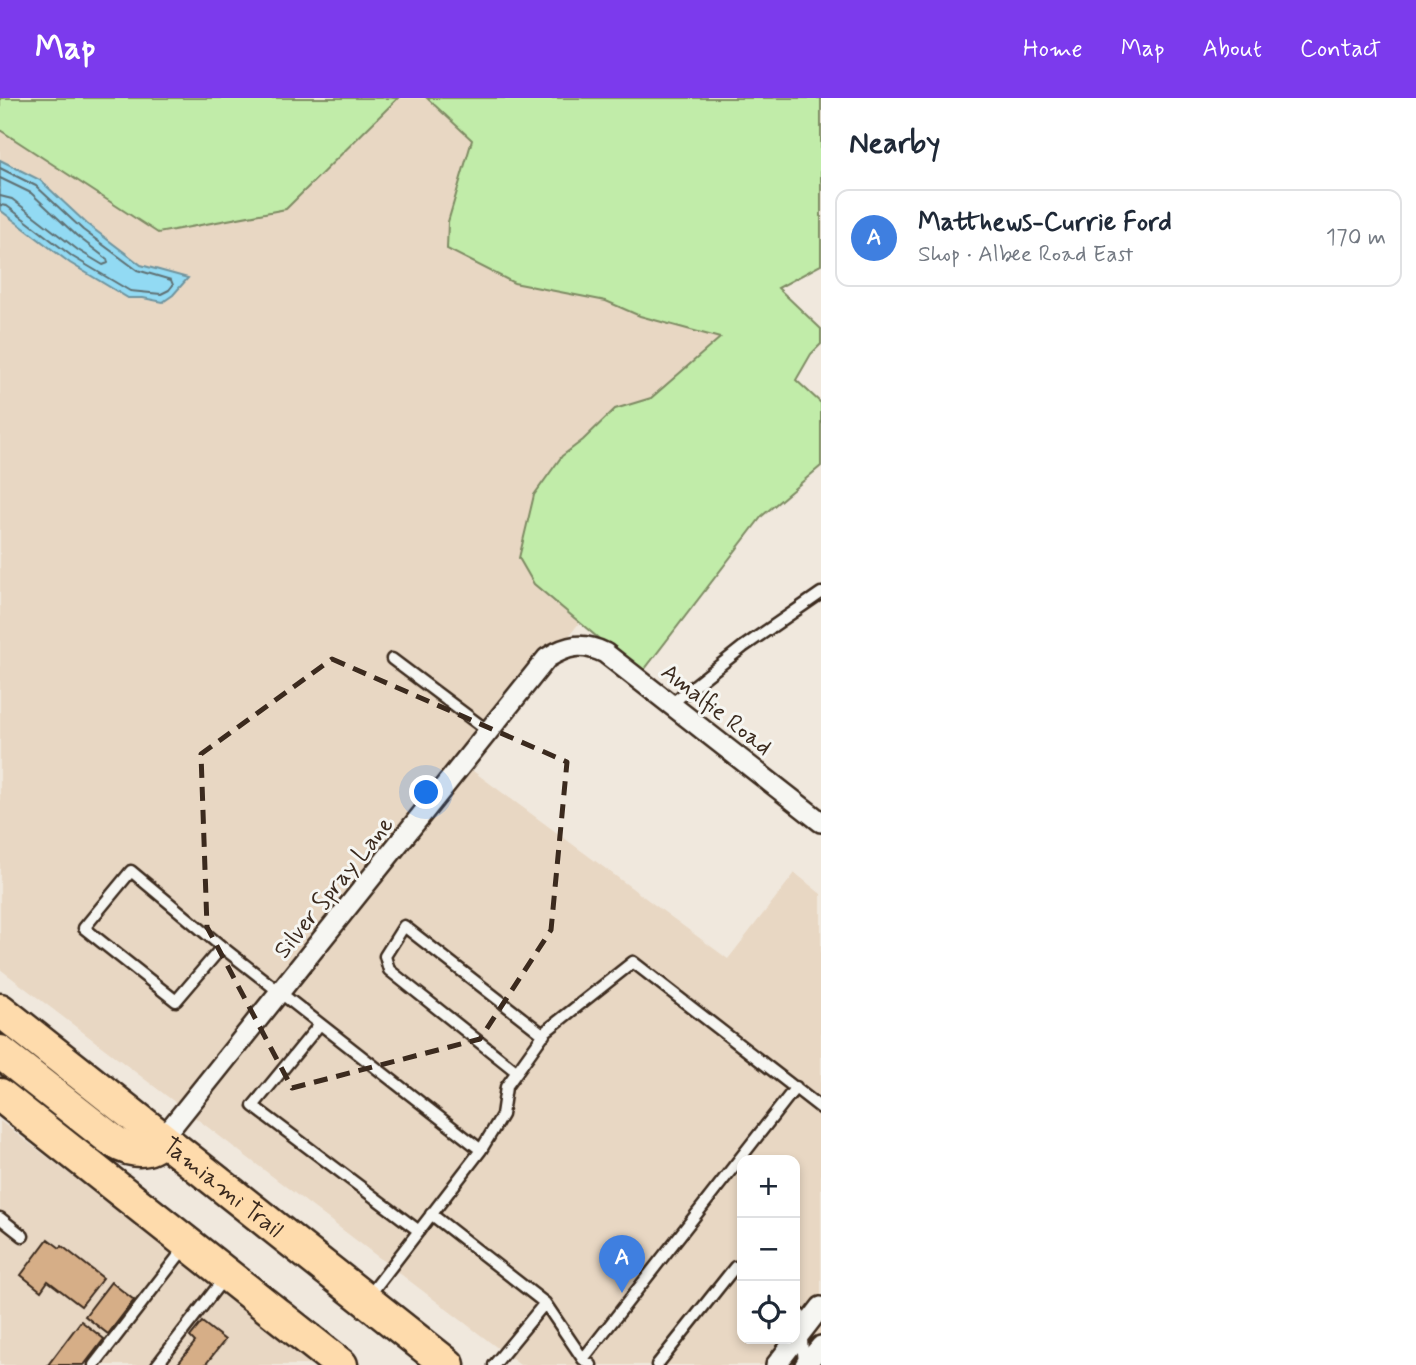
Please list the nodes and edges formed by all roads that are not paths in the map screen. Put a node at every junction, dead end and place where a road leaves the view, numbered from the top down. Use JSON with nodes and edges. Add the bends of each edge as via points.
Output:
{"nodes":[{"id":1,"x":821,"y":593,"type":"edge"},
{"id":2,"x":577,"y":646,"type":"joint"},
{"id":3,"x":392,"y":659,"type":"dead end"},
{"id":4,"x":671,"y":704,"type":"junction"},
{"id":5,"x":489,"y":732,"type":"junction"},
{"id":6,"x":821,"y":822,"type":"edge"},
{"id":7,"x":222,"y":947,"type":"junction"},
{"id":8,"x":280,"y":993,"type":"junction"},
{"id":9,"x":0,"y":1010,"type":"edge"},
{"id":10,"x":320,"y":1024,"type":"junction"},
{"id":11,"x":544,"y":1035,"type":"junction"},
{"id":12,"x":0,"y":1052,"type":"edge"},
{"id":13,"x":517,"y":1072,"type":"junction"},
{"id":14,"x":796,"y":1087,"type":"junction"},
{"id":15,"x":0,"y":1095,"type":"edge"},
{"id":16,"x":821,"y":1108,"type":"edge"},
{"id":17,"x":162,"y":1139,"type":"junction"},
{"id":18,"x":481,"y":1150,"type":"junction"},
{"id":19,"x":431,"y":1214,"type":"junction"},
{"id":20,"x":0,"y":1218,"type":"edge"},
{"id":21,"x":419,"y":1231,"type":"junction"},
{"id":22,"x":23,"y":1236,"type":"dead end"},
{"id":23,"x":188,"y":1243,"type":"junction"},
{"id":24,"x":737,"y":1268,"type":"edge"},
{"id":25,"x":227,"y":1275,"type":"junction"},
{"id":26,"x":365,"y":1300,"type":"junction"},
{"id":27,"x":545,"y":1303,"type":"junction"},
{"id":28,"x":821,"y":1307,"type":"edge"},
{"id":29,"x":800,"y":1315,"type":"edge"},
{"id":30,"x":802,"y":1333,"type":"junction"},
{"id":31,"x":821,"y":1346,"type":"edge"},
{"id":32,"x":587,"y":1362,"type":"edge"},
{"id":33,"x":334,"y":1363,"type":"edge"},
{"id":34,"x":94,"y":1365,"type":"edge"},
{"id":35,"x":157,"y":1365,"type":"edge"},
{"id":36,"x":448,"y":1365,"type":"edge"},
{"id":37,"x":494,"y":1365,"type":"edge"},
{"id":38,"x":657,"y":1365,"type":"edge"},
{"id":39,"x":776,"y":1365,"type":"edge"},
{"id":40,"x":805,"y":1365,"type":"edge"}],
"edges":[{"from":1,"to":4,"type":"lane"},
{"from":2,"to":4,"type":"street","name":"Amalfie Road","via":[[592,646],[605,653]]},
{"from":2,"to":5,"type":"street","name":"Silver Spray Lane","via":[[547,658]]},
{"from":3,"to":5,"type":"lane"},
{"from":4,"to":6,"type":"street","name":"Amalfie Road"},
{"from":5,"to":8,"type":"street","name":"Silver Spray Lane"},
{"from":7,"to":7,"type":"lane","via":[[176,1001],[84,928],[131,871]]},
{"from":7,"to":8,"type":"lane"},
{"from":8,"to":10,"type":"lane"},
{"from":8,"to":17,"type":"street","name":"Silver Spray Lane"},
{"from":9,"to":17,"type":"main road","name":"Tamiami Trail"},
{"from":10,"to":18,"type":"lane"},
{"from":10,"to":21,"type":"lane","via":[[253,1106]]},
{"from":11,"to":13,"type":"lane"},
{"from":11,"to":13,"type":"lane","via":[[404,926],[385,956],[389,970]]},
{"from":11,"to":14,"type":"lane","via":[[633,961]]},
{"from":12,"to":17,"type":"main road","via":[[115,1143],[147,1149]]},
{"from":13,"to":18,"type":"lane","via":[[506,1087],[502,1115]]},
{"from":14,"to":16,"type":"lane"},
{"from":14,"to":32,"type":"lane"},
{"from":15,"to":23,"type":"main road"},
{"from":17,"to":26,"type":"main road","name":"Tamiami Trail"},
{"from":18,"to":19,"type":"lane"},
{"from":19,"to":21,"type":"lane"},
{"from":19,"to":27,"type":"lane"},
{"from":20,"to":22,"type":"lane"},
{"from":21,"to":26,"type":"lane"},
{"from":23,"to":25,"type":"main road"},
{"from":23,"to":34,"type":"lane"},
{"from":24,"to":38,"type":"lane"},
{"from":25,"to":33,"type":"main road"},
{"from":25,"to":35,"type":"lane"},
{"from":26,"to":36,"type":"main road","name":"Tamiami Trail"},
{"from":27,"to":32,"type":"lane"},
{"from":27,"to":37,"type":"lane"},
{"from":28,"to":30,"type":"street"},
{"from":29,"to":30,"type":"lane"},
{"from":30,"to":39,"type":"street"},
{"from":30,"to":40,"type":"lane"},
{"from":31,"to":40,"type":"street"}]}
